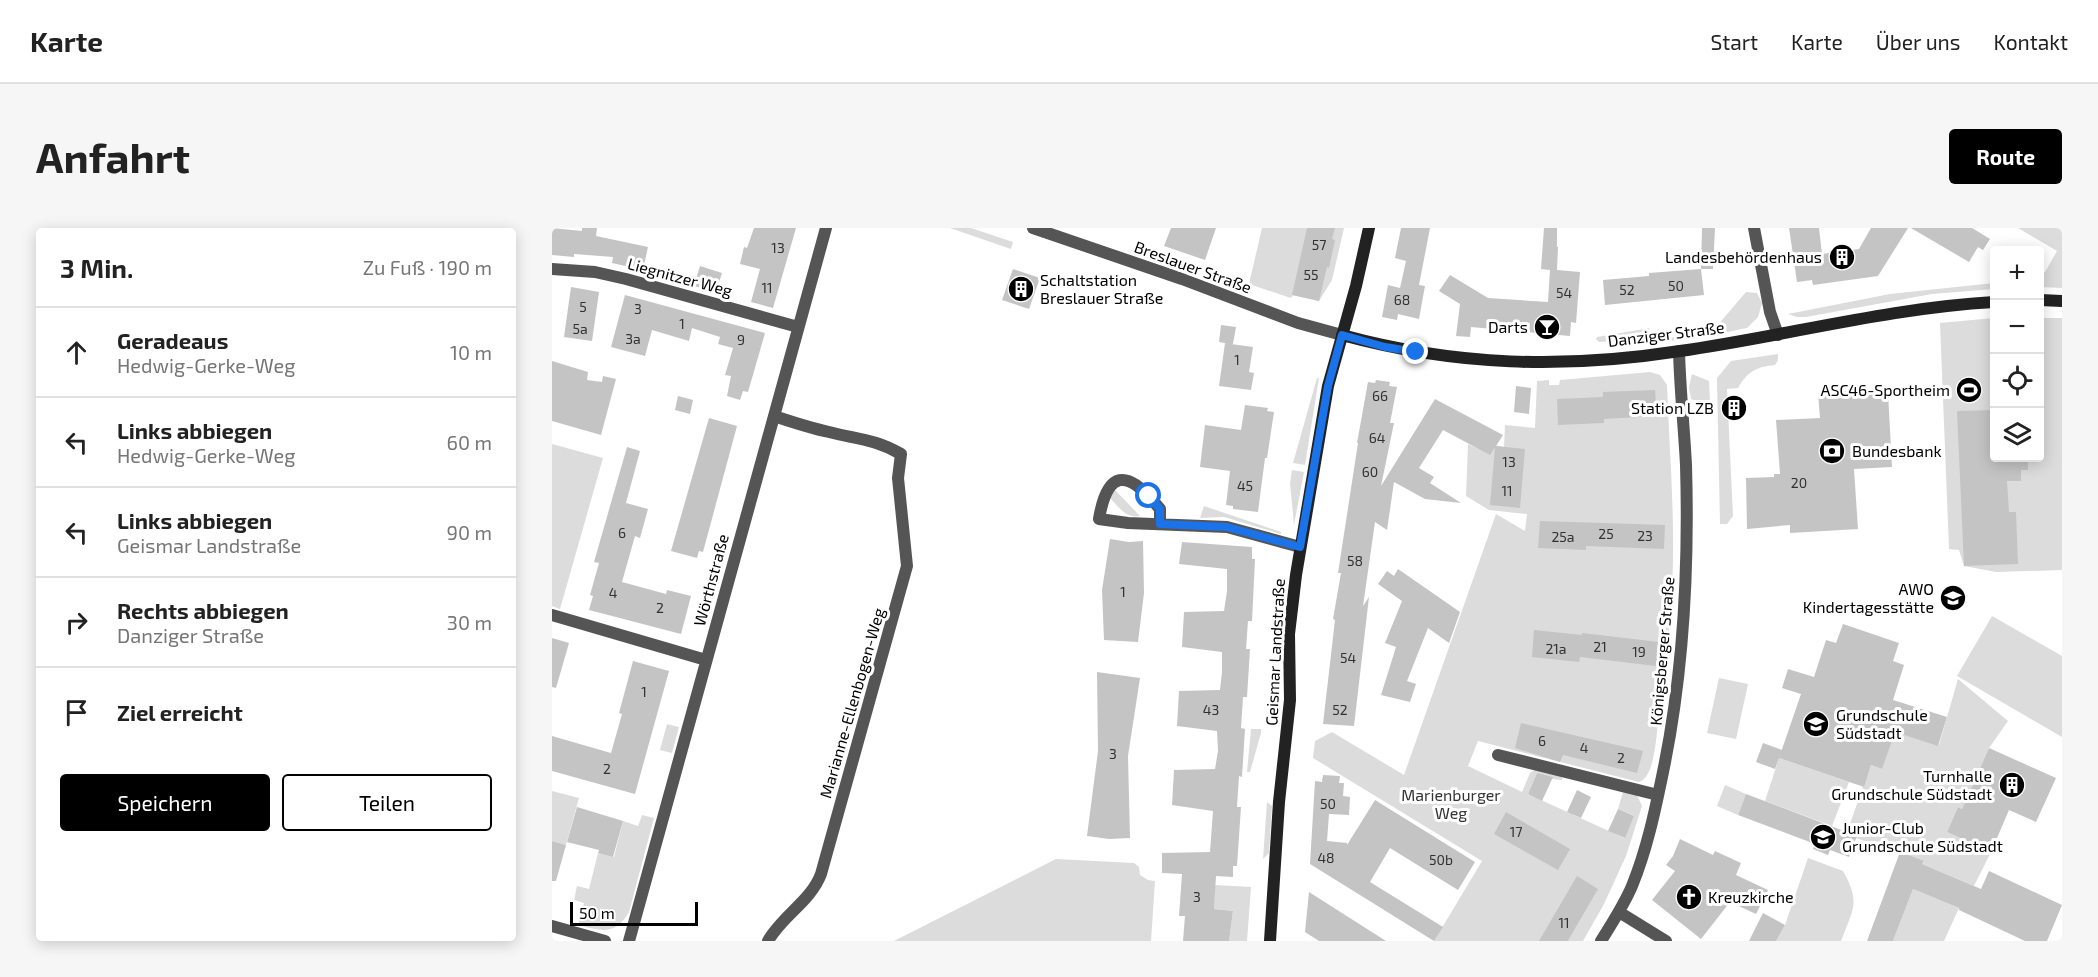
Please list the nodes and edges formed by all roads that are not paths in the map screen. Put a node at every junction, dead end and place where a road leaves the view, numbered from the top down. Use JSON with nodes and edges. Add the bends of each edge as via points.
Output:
{"nodes":[{"id":1,"x":826,"y":228,"type":"edge"},
{"id":2,"x":1033,"y":228,"type":"edge"},
{"id":3,"x":1369,"y":228,"type":"edge"},
{"id":4,"x":1754,"y":228,"type":"edge"},
{"id":5,"x":552,"y":270,"type":"edge"},
{"id":6,"x":2044,"y":300,"type":"edge"},
{"id":7,"x":2062,"y":301,"type":"edge"},
{"id":8,"x":1990,"y":302,"type":"edge"},
{"id":9,"x":798,"y":327,"type":"junction"},
{"id":10,"x":1342,"y":335,"type":"junction"},
{"id":11,"x":1778,"y":335,"type":"junction"},
{"id":12,"x":1679,"y":351,"type":"junction"},
{"id":13,"x":774,"y":416,"type":"junction"},
{"id":14,"x":1160,"y":524,"type":"junction"},
{"id":15,"x":1300,"y":547,"type":"junction"},
{"id":16,"x":552,"y":615,"type":"edge"},
{"id":17,"x":706,"y":660,"type":"junction"},
{"id":18,"x":1498,"y":755,"type":"dead end"},
{"id":19,"x":1658,"y":795,"type":"junction"},
{"id":20,"x":1619,"y":912,"type":"junction"},
{"id":21,"x":552,"y":926,"type":"edge"},
{"id":22,"x":605,"y":941,"type":"edge"},
{"id":23,"x":629,"y":941,"type":"edge"},
{"id":24,"x":768,"y":941,"type":"edge"},
{"id":25,"x":1269,"y":941,"type":"edge"},
{"id":26,"x":1601,"y":941,"type":"edge"},
{"id":27,"x":1666,"y":941,"type":"edge"}],
"edges":[{"from":1,"to":9,"type":"street","name":"Wörthstraße"},
{"from":2,"to":10,"type":"street","name":"Breslauer Straße","via":[[1298,323]]},
{"from":3,"to":10,"type":"main road","name":"Geismar Landstraße"},
{"from":4,"to":11,"type":"street"},
{"from":5,"to":9,"type":"street","name":"Liegnitzer Weg","via":[[595,272],[626,279]]},
{"from":6,"to":7,"type":"main road"},
{"from":8,"to":11,"type":"main road","name":"Danziger Straße","via":[[1931,307]]},
{"from":9,"to":13,"type":"street","name":"Wörthstraße"},
{"from":10,"to":12,"type":"main road","name":"Danziger Straße","via":[[1385,347],[1488,362],[1585,361]]},
{"from":10,"to":15,"type":"main road","name":"Geismar Landstraße","via":[[1328,386]]},
{"from":11,"to":12,"type":"main road","name":"Danziger Straße"},
{"from":12,"to":19,"type":"street","name":"Königsberger Straße","via":[[1686,465],[1683,633],[1674,720]]},
{"from":13,"to":17,"type":"street","name":"Wörthstraße"},
{"from":13,"to":24,"type":"street","name":"Marianne-Ellenbogen-Weg","via":[[829,433],[874,440],[901,454],[898,478],[907,561],[821,874],[811,892]]},
{"from":14,"to":14,"type":"street","via":[[1099,519],[1102,500],[1108,489],[1121,481],[1132,482],[1160,509]]},
{"from":14,"to":15,"type":"street","via":[[1227,527]]},
{"from":15,"to":25,"type":"main road","name":"Geismar Landstraße","via":[[1290,623],[1290,700]]},
{"from":16,"to":17,"type":"street"},
{"from":17,"to":23,"type":"street","name":"Wörthstraße"},
{"from":18,"to":19,"type":"street"},
{"from":19,"to":20,"type":"street","name":"Königsberger Straße","via":[[1642,859]]},
{"from":20,"to":26,"type":"street","name":"Königsberger Straße"},
{"from":20,"to":27,"type":"street"},
{"from":21,"to":22,"type":"street"}]}
